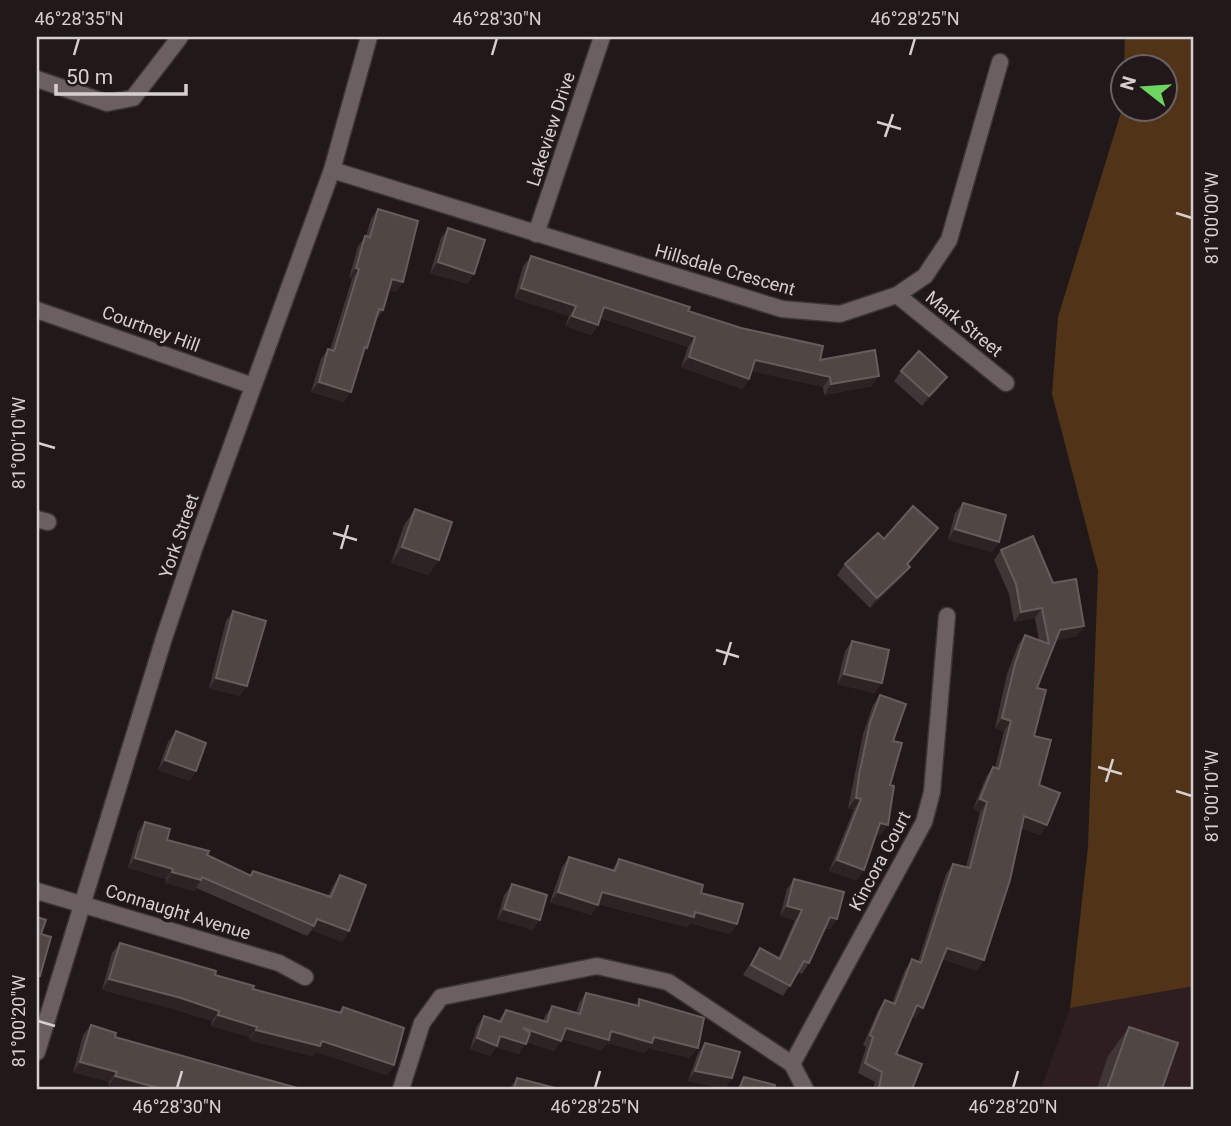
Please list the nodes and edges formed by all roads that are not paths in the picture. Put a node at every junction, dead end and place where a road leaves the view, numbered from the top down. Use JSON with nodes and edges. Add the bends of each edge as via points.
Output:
{"nodes":[{"id":1,"x":180,"y":37,"type":"edge"},
{"id":2,"x":369,"y":37,"type":"edge"},
{"id":3,"x":602,"y":37,"type":"edge"},
{"id":4,"x":1000,"y":61,"type":"dead end"},
{"id":5,"x":37,"y":79,"type":"edge"},
{"id":6,"x":332,"y":170,"type":"junction"},
{"id":7,"x":536,"y":234,"type":"junction"},
{"id":8,"x":897,"y":295,"type":"junction"},
{"id":9,"x":37,"y":310,"type":"edge"},
{"id":10,"x":1006,"y":383,"type":"dead end"},
{"id":11,"x":253,"y":386,"type":"junction"},
{"id":12,"x":947,"y":616,"type":"dead end"},
{"id":13,"x":37,"y":891,"type":"edge"},
{"id":14,"x":81,"y":903,"type":"junction"},
{"id":15,"x":304,"y":977,"type":"dead end"},
{"id":16,"x":37,"y":1052,"type":"edge"},
{"id":17,"x":792,"y":1064,"type":"junction"},
{"id":18,"x":401,"y":1089,"type":"edge"},
{"id":19,"x":805,"y":1089,"type":"edge"}],
"edges":[{"from":1,"to":5,"type":"street","via":[[134,97],[107,103]]},
{"from":2,"to":6,"type":"street","name":"York Street"},
{"from":3,"to":7,"type":"street","name":"Lakeview Drive"},
{"from":4,"to":8,"type":"street","name":"Hillsdale Crescent","via":[[949,240],[925,276]]},
{"from":6,"to":7,"type":"street","name":"Hillsdale Crescent"},
{"from":6,"to":11,"type":"street","name":"York Street"},
{"from":7,"to":8,"type":"street","name":"Hillsdale Crescent","via":[[782,309],[840,313]]},
{"from":8,"to":10,"type":"street","name":"Mark Street"},
{"from":9,"to":11,"type":"street","name":"Courtney Hill"},
{"from":11,"to":14,"type":"street","name":"York Street","via":[[194,549]]},
{"from":12,"to":17,"type":"street","name":"Kincora Court","via":[[932,792],[924,822]]},
{"from":13,"to":14,"type":"street","name":"Connaught Avenue"},
{"from":14,"to":15,"type":"street","name":"Connaught Avenue","via":[[279,963]]},
{"from":14,"to":16,"type":"street","name":"York Street"},
{"from":17,"to":18,"type":"street","via":[[668,982],[597,966],[440,997],[422,1023]]},
{"from":17,"to":19,"type":"street"}]}
